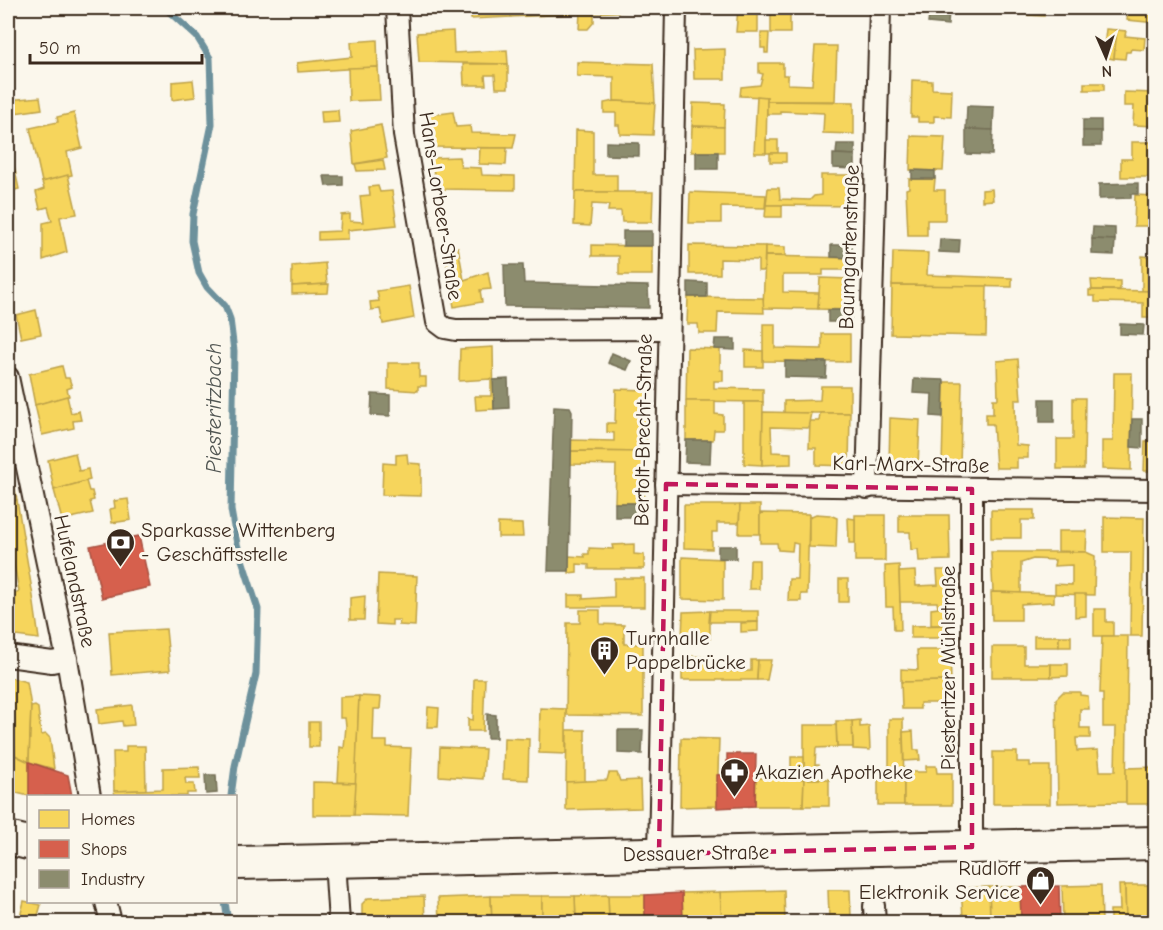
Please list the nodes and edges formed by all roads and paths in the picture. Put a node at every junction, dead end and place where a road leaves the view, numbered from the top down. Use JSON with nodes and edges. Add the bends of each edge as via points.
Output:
{"nodes":[{"id":1,"x":397,"y":8,"type":"edge"},
{"id":2,"x":676,"y":8,"type":"edge"},
{"id":3,"x":880,"y":8,"type":"edge"},
{"id":4,"x":669,"y":329,"type":"junction"},
{"id":5,"x":8,"y":377,"type":"edge"},
{"id":6,"x":666,"y":484,"type":"junction"},
{"id":7,"x":867,"y":488,"type":"junction"},
{"id":8,"x":972,"y":489,"type":"junction"},
{"id":9,"x":1155,"y":490,"type":"edge"},
{"id":10,"x":8,"y":656,"type":"edge"},
{"id":11,"x":67,"y":659,"type":"junction"},
{"id":12,"x":90,"y":795,"type":"edge"},
{"id":13,"x":8,"y":838,"type":"edge"},
{"id":14,"x":27,"y":843,"type":"edge"},
{"id":15,"x":1155,"y":843,"type":"edge"},
{"id":16,"x":972,"y":847,"type":"junction"},
{"id":17,"x":659,"y":854,"type":"junction"},
{"id":18,"x":335,"y":861,"type":"junction"},
{"id":19,"x":245,"y":863,"type":"edge"},
{"id":20,"x":106,"y":903,"type":"edge"},
{"id":21,"x":111,"y":922,"type":"edge"},
{"id":22,"x":339,"y":922,"type":"edge"}],
"edges":[{"from":1,"to":4,"type":"street","name":"Hans-Lorbeer-Straße","via":[[404,135],[437,322],[456,330]]},
{"from":2,"to":4,"type":"street","name":"Bertolt-Brecht-Straße"},
{"from":3,"to":7,"type":"street","name":"Baumgartenstraße"},
{"from":4,"to":6,"type":"street","name":"Bertolt-Brecht-Straße"},
{"from":5,"to":11,"type":"street","name":"Hufelandstraße"},
{"from":6,"to":7,"type":"street","name":"Karl-Marx-Straße"},
{"from":6,"to":17,"type":"street","name":"Bertolt-Brecht-Straße"},
{"from":7,"to":8,"type":"street","name":"Karl-Marx-Straße"},
{"from":8,"to":9,"type":"street","name":"Karl-Marx-Straße"},
{"from":8,"to":16,"type":"street","name":"Piesteritzer Mühlstraße"},
{"from":10,"to":11,"type":"street","via":[[52,662]]},
{"from":11,"to":12,"type":"street","name":"Hufelandstraße"},
{"from":13,"to":14,"type":"main road"},
{"from":15,"to":16,"type":"main road","name":"Dessauer Straße"},
{"from":16,"to":17,"type":"main road","name":"Dessauer Straße"},
{"from":17,"to":18,"type":"main road","name":"Dessauer Straße"},
{"from":18,"to":19,"type":"main road","name":"Dessauer Straße"},
{"from":18,"to":22,"type":"street"},
{"from":20,"to":21,"type":"street"}]}
